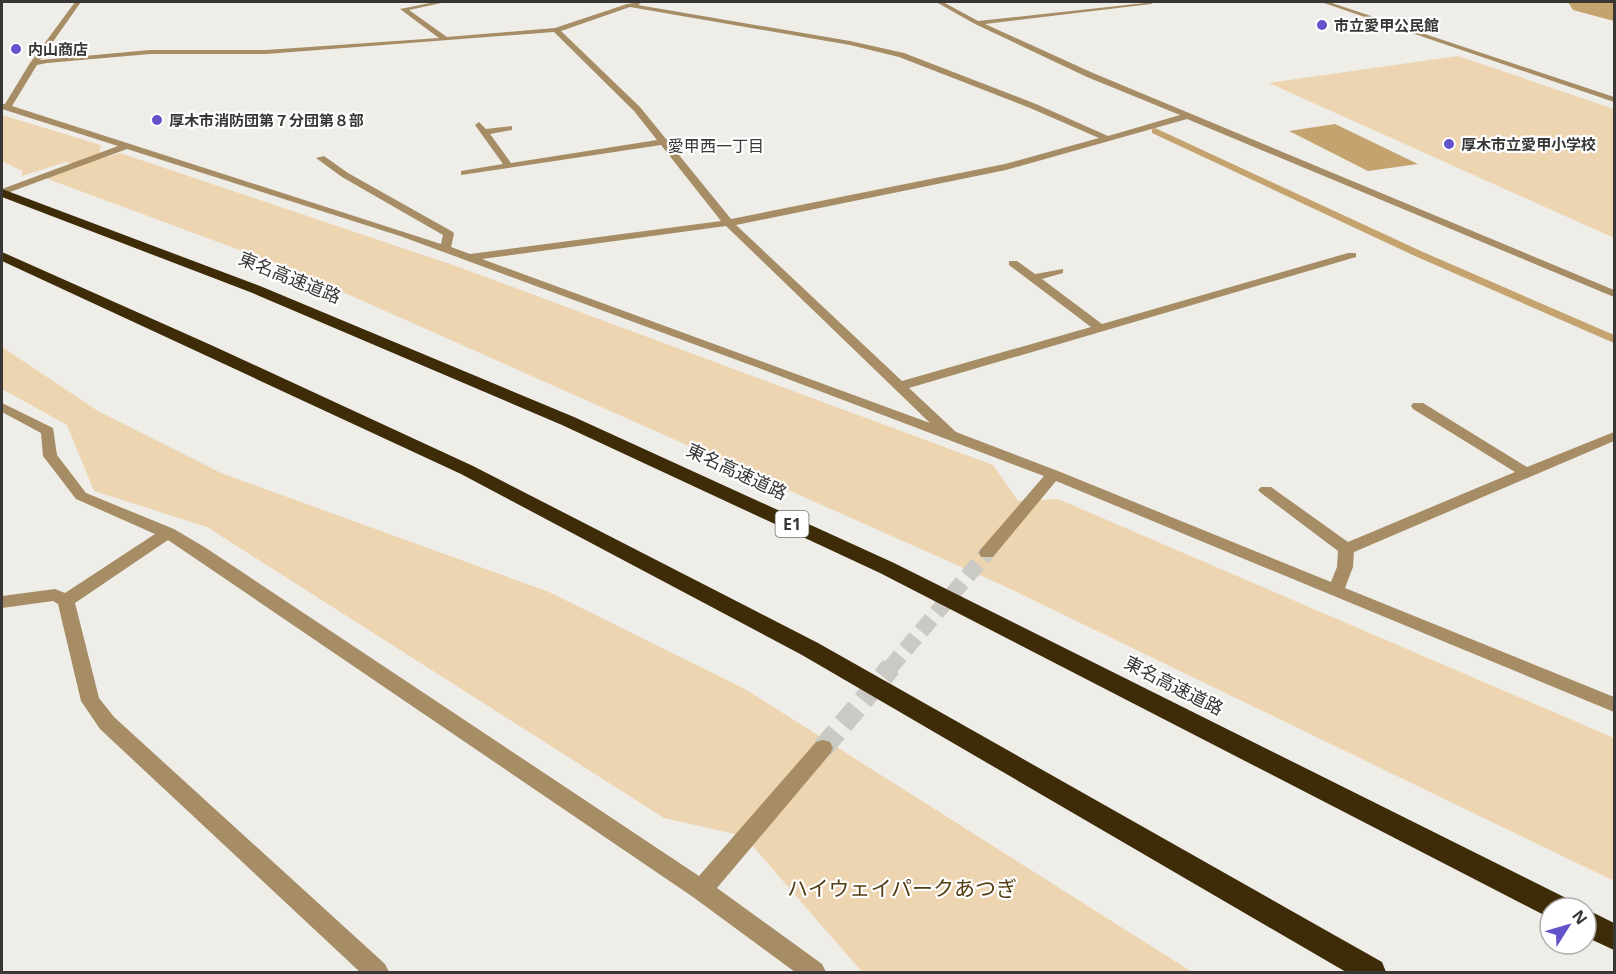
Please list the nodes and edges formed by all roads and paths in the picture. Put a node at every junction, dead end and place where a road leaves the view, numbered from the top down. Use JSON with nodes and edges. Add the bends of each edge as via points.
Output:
{"nodes":[{"id":1,"x":78,"y":2,"type":"edge"},
{"id":2,"x":442,"y":2,"type":"edge"},
{"id":3,"x":614,"y":2,"type":"edge"},
{"id":4,"x":639,"y":2,"type":"edge"},
{"id":5,"x":939,"y":2,"type":"edge"},
{"id":6,"x":1151,"y":2,"type":"edge"},
{"id":7,"x":1324,"y":2,"type":"edge"},
{"id":8,"x":629,"y":5,"type":"junction"},
{"id":9,"x":977,"y":23,"type":"junction"},
{"id":10,"x":556,"y":30,"type":"junction"},
{"id":11,"x":446,"y":40,"type":"junction"},
{"id":12,"x":34,"y":63,"type":"junction"},
{"id":13,"x":1614,"y":99,"type":"edge"},
{"id":14,"x":4,"y":107,"type":"edge"},
{"id":15,"x":1187,"y":116,"type":"junction"},
{"id":16,"x":509,"y":128,"type":"dead end"},
{"id":17,"x":1106,"y":138,"type":"junction"},
{"id":18,"x":662,"y":142,"type":"junction"},
{"id":19,"x":128,"y":145,"type":"junction"},
{"id":20,"x":321,"y":158,"type":"dead end"},
{"id":21,"x":348,"y":162,"type":"dead end"},
{"id":22,"x":333,"y":166,"type":"junction"},
{"id":23,"x":509,"y":166,"type":"junction"},
{"id":24,"x":464,"y":173,"type":"dead end"},
{"id":25,"x":2,"y":193,"type":"edge"},
{"id":26,"x":728,"y":223,"type":"junction"},
{"id":27,"x":446,"y":248,"type":"junction"},
{"id":28,"x":1352,"y":255,"type":"dead end"},
{"id":29,"x":2,"y":256,"type":"edge"},
{"id":30,"x":472,"y":258,"type":"junction"},
{"id":31,"x":1013,"y":263,"type":"dead end"},
{"id":32,"x":1059,"y":271,"type":"dead end"},
{"id":33,"x":1034,"y":278,"type":"junction"},
{"id":34,"x":1614,"y":294,"type":"edge"},
{"id":35,"x":1102,"y":329,"type":"junction"},
{"id":36,"x":900,"y":386,"type":"junction"},
{"id":37,"x":1418,"y":406,"type":"dead end"},
{"id":38,"x":2,"y":407,"type":"edge"},
{"id":39,"x":1614,"y":436,"type":"edge"},
{"id":40,"x":956,"y":439,"type":"junction"},
{"id":41,"x":1526,"y":473,"type":"junction"},
{"id":42,"x":1053,"y":474,"type":"junction"},
{"id":43,"x":1266,"y":490,"type":"dead end"},
{"id":44,"x":168,"y":533,"type":"junction"},
{"id":45,"x":1346,"y":549,"type":"junction"},
{"id":46,"x":987,"y":552,"type":"tunnel mouth"},
{"id":47,"x":1336,"y":590,"type":"junction"},
{"id":48,"x":66,"y":601,"type":"junction"},
{"id":49,"x":2,"y":602,"type":"edge"},
{"id":50,"x":1614,"y":705,"type":"edge"},
{"id":51,"x":823,"y":748,"type":"tunnel mouth"},
{"id":52,"x":701,"y":890,"type":"junction"},
{"id":53,"x":1538,"y":898,"type":"edge"},
{"id":54,"x":1598,"y":928,"type":"edge"},
{"id":55,"x":1614,"y":937,"type":"edge"},
{"id":56,"x":377,"y":972,"type":"edge"},
{"id":57,"x":814,"y":972,"type":"edge"},
{"id":58,"x":1372,"y":972,"type":"edge"}],
"edges":[{"from":1,"to":12,"type":"street"},
{"from":2,"to":11,"type":"street","via":[[403,9]]},
{"from":3,"to":8,"type":"street"},
{"from":4,"to":8,"type":"street"},
{"from":5,"to":9,"type":"street"},
{"from":6,"to":9,"type":"street"},
{"from":7,"to":13,"type":"street"},
{"from":8,"to":10,"type":"street"},
{"from":8,"to":17,"type":"street","via":[[901,55]]},
{"from":9,"to":15,"type":"street"},
{"from":10,"to":11,"type":"street"},
{"from":10,"to":18,"type":"street","via":[[630,101]]},
{"from":11,"to":12,"type":"street","via":[[266,52],[150,52]]},
{"from":12,"to":14,"type":"street"},
{"from":14,"to":19,"type":"street"},
{"from":15,"to":17,"type":"street"},
{"from":15,"to":34,"type":"street"},
{"from":16,"to":23,"type":"street","via":[[482,129]]},
{"from":17,"to":26,"type":"street","via":[[1006,167]]},
{"from":18,"to":23,"type":"street"},
{"from":18,"to":26,"type":"street"},
{"from":19,"to":25,"type":"street"},
{"from":19,"to":27,"type":"street"},
{"from":20,"to":22,"type":"street"},
{"from":21,"to":22,"type":"street"},
{"from":22,"to":27,"type":"street","via":[[449,234]]},
{"from":23,"to":24,"type":"street"},
{"from":25,"to":53,"type":"highway","name":"東名高速道路","number":"E1","via":[[266,294],[568,422],[887,568]]},
{"from":26,"to":30,"type":"street"},
{"from":26,"to":36,"type":"street"},
{"from":27,"to":30,"type":"street"},
{"from":28,"to":35,"type":"street"},
{"from":29,"to":58,"type":"highway","via":[[467,471],[810,649]]},
{"from":30,"to":40,"type":"street"},
{"from":31,"to":33,"type":"street"},
{"from":32,"to":33,"type":"street"},
{"from":33,"to":35,"type":"street"},
{"from":35,"to":36,"type":"street"},
{"from":36,"to":40,"type":"street"},
{"from":37,"to":41,"type":"street"},
{"from":38,"to":44,"type":"street","via":[[48,431],[50,456],[81,496]]},
{"from":39,"to":41,"type":"street"},
{"from":40,"to":42,"type":"street"},
{"from":41,"to":45,"type":"street"},
{"from":42,"to":46,"type":"street"},
{"from":42,"to":47,"type":"street"},
{"from":43,"to":45,"type":"street"},
{"from":44,"to":48,"type":"street"},
{"from":44,"to":52,"type":"street"},
{"from":45,"to":47,"type":"street","via":[[1345,567]]},
{"from":47,"to":50,"type":"street"},
{"from":48,"to":49,"type":"street","via":[[55,595]]},
{"from":48,"to":56,"type":"street","via":[[90,701],[107,723]]},
{"from":51,"to":52,"type":"street"},
{"from":52,"to":57,"type":"street"},
{"from":54,"to":55,"type":"highway"}]}
